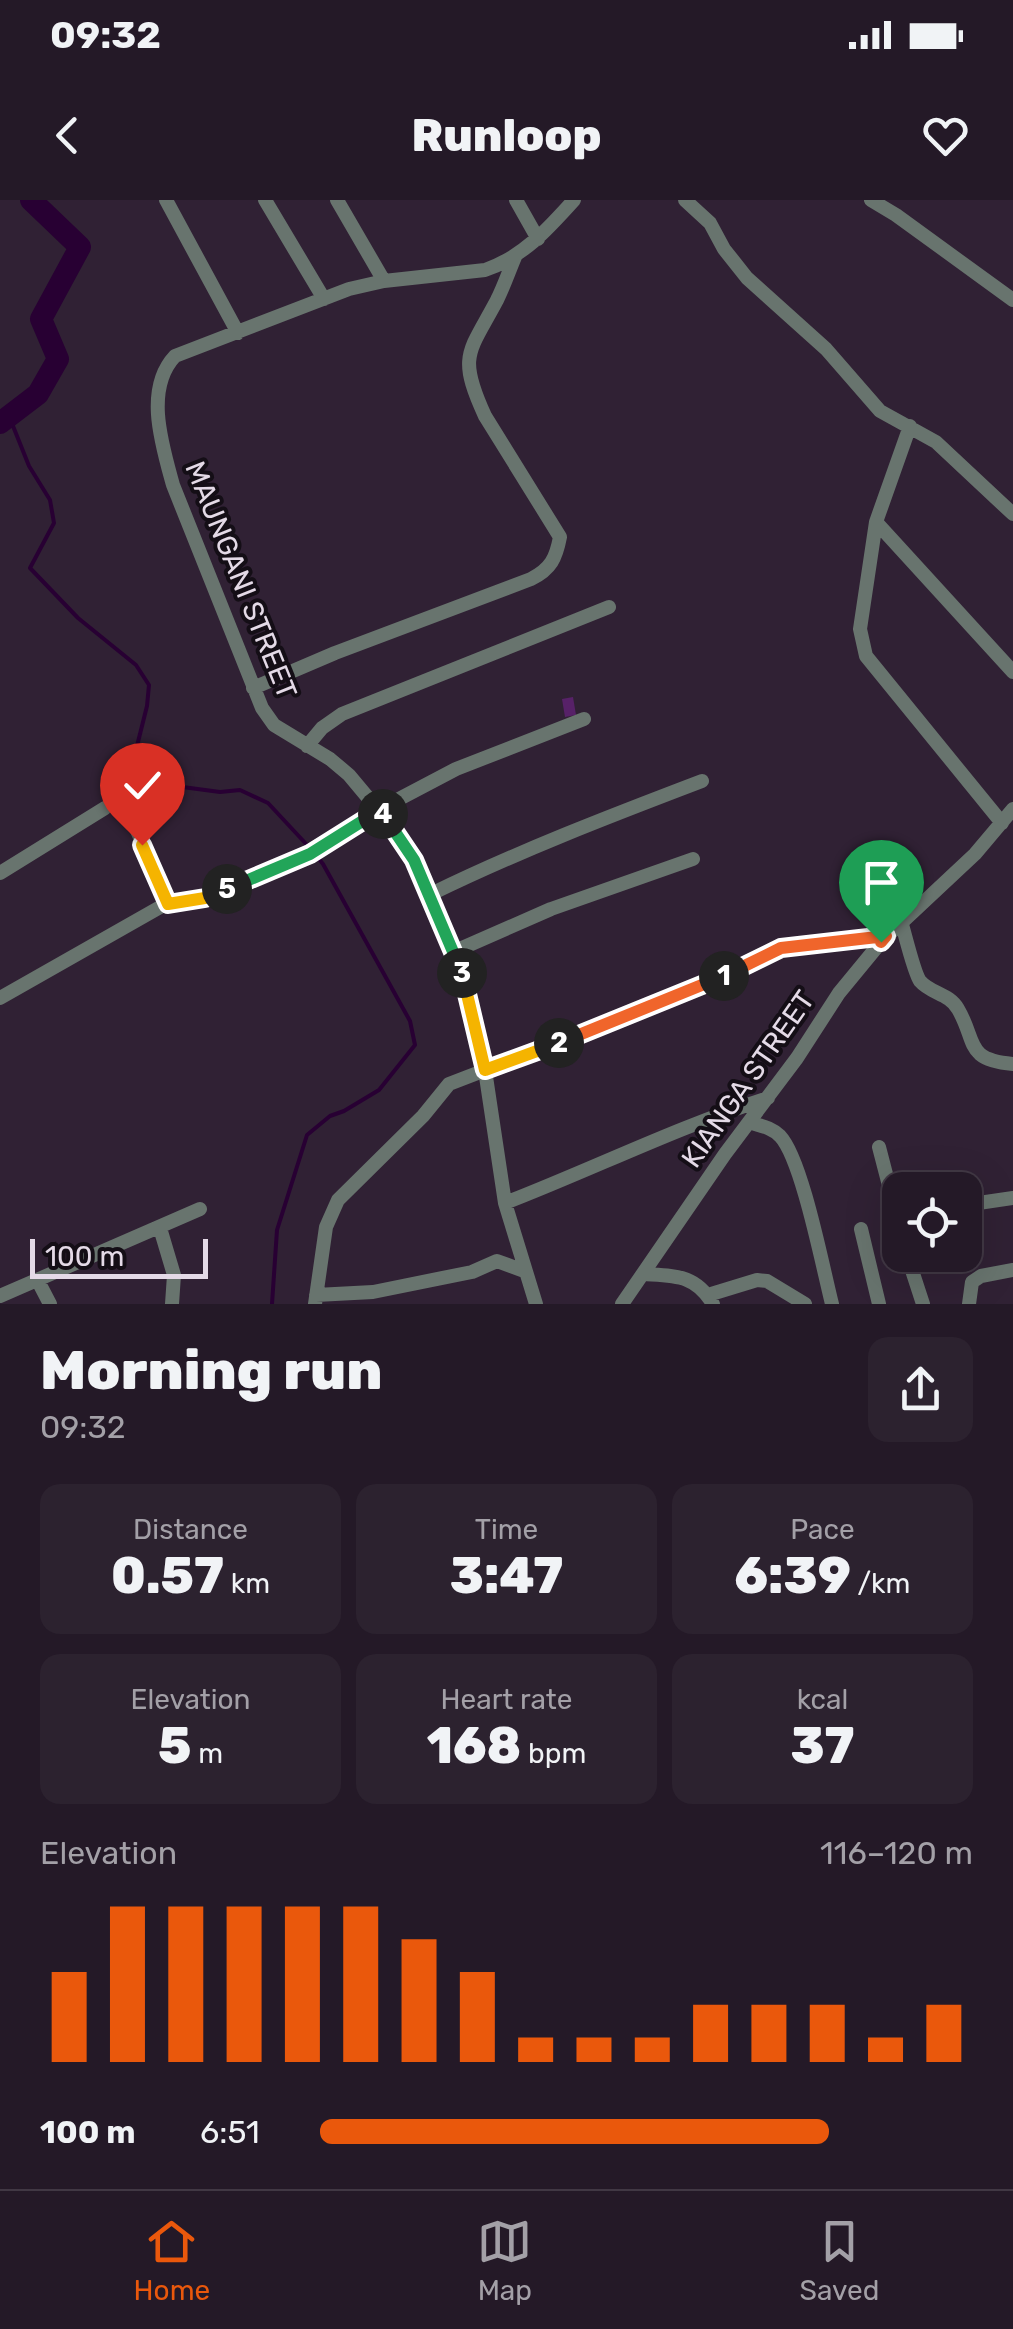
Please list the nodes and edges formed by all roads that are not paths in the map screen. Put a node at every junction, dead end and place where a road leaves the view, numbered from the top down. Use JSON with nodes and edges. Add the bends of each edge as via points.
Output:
{"nodes":[{"id":1,"x":166,"y":200,"type":"edge"},
{"id":2,"x":265,"y":200,"type":"edge"},
{"id":3,"x":337,"y":200,"type":"edge"},
{"id":4,"x":516,"y":200,"type":"edge"},
{"id":5,"x":574,"y":200,"type":"edge"},
{"id":6,"x":685,"y":200,"type":"edge"},
{"id":7,"x":871,"y":200,"type":"edge"},
{"id":8,"x":538,"y":239,"type":"junction"},
{"id":9,"x":516,"y":256,"type":"junction"},
{"id":10,"x":384,"y":281,"type":"junction"},
{"id":11,"x":324,"y":299,"type":"junction"},
{"id":12,"x":1013,"y":300,"type":"edge"},
{"id":13,"x":238,"y":332,"type":"junction"},
{"id":14,"x":910,"y":426,"type":"junction"},
{"id":15,"x":1013,"y":514,"type":"edge"},
{"id":16,"x":876,"y":522,"type":"junction"},
{"id":17,"x":609,"y":606,"type":"dead end"},
{"id":18,"x":1013,"y":672,"type":"edge"},
{"id":19,"x":252,"y":688,"type":"junction"},
{"id":20,"x":584,"y":719,"type":"dead end"},
{"id":21,"x":307,"y":746,"type":"junction"},
{"id":22,"x":702,"y":781,"type":"dead end"},
{"id":23,"x":104,"y":808,"type":"dead end"},
{"id":24,"x":380,"y":810,"type":"junction"},
{"id":25,"x":1009,"y":816,"type":"edge"},
{"id":26,"x":135,"y":826,"type":"dead end"},
{"id":27,"x":692,"y":860,"type":"dead end"},
{"id":28,"x":0,"y":873,"type":"edge"},
{"id":29,"x":431,"y":894,"type":"junction"},
{"id":30,"x":168,"y":904,"type":"junction"},
{"id":31,"x":901,"y":921,"type":"junction"},
{"id":32,"x":886,"y":936,"type":"junction"},
{"id":33,"x":454,"y":952,"type":"junction"},
{"id":34,"x":0,"y":998,"type":"edge"},
{"id":35,"x":1013,"y":1064,"type":"edge"},
{"id":36,"x":485,"y":1070,"type":"junction"},
{"id":37,"x":768,"y":1097,"type":"junction"},
{"id":38,"x":752,"y":1122,"type":"junction"},
{"id":39,"x":879,"y":1147,"type":"dead end"},
{"id":40,"x":885,"y":1172,"type":"edge"},
{"id":41,"x":1013,"y":1198,"type":"edge"},
{"id":42,"x":505,"y":1203,"type":"junction"},
{"id":43,"x":982,"y":1203,"type":"edge"},
{"id":44,"x":200,"y":1209,"type":"dead end"},
{"id":45,"x":160,"y":1228,"type":"junction"},
{"id":46,"x":861,"y":1229,"type":"dead end"},
{"id":47,"x":1013,"y":1270,"type":"edge"},
{"id":48,"x":524,"y":1272,"type":"junction"},
{"id":49,"x":913,"y":1272,"type":"edge"},
{"id":50,"x":643,"y":1274,"type":"junction"},
{"id":51,"x":38,"y":1281,"type":"junction"},
{"id":52,"x":0,"y":1296,"type":"edge"},
{"id":53,"x":315,"y":1300,"type":"edge"},
{"id":54,"x":711,"y":1300,"type":"edge"},
{"id":55,"x":50,"y":1304,"type":"edge"},
{"id":56,"x":172,"y":1304,"type":"edge"},
{"id":57,"x":536,"y":1304,"type":"edge"},
{"id":58,"x":622,"y":1304,"type":"edge"},
{"id":59,"x":805,"y":1304,"type":"edge"},
{"id":60,"x":832,"y":1304,"type":"edge"},
{"id":61,"x":879,"y":1304,"type":"edge"},
{"id":62,"x":924,"y":1304,"type":"edge"},
{"id":63,"x":969,"y":1304,"type":"edge"}],
"edges":[{"from":1,"to":13,"type":"street"},
{"from":2,"to":11,"type":"street"},
{"from":3,"to":10,"type":"street"},
{"from":4,"to":8,"type":"street"},
{"from":5,"to":8,"type":"street","name":"MAUNGANI STREET"},
{"from":6,"to":14,"type":"street","via":[[748,278],[880,411]]},
{"from":7,"to":12,"type":"street"},
{"from":8,"to":9,"type":"street","name":"MAUNGANI STREET"},
{"from":9,"to":10,"type":"street","name":"MAUNGANI STREET","via":[[485,270]]},
{"from":9,"to":19,"type":"street","via":[[473,342],[469,366],[485,416],[560,537],[557,556],[531,579]]},
{"from":10,"to":11,"type":"street","name":"MAUNGANI STREET"},
{"from":11,"to":13,"type":"street","name":"MAUNGANI STREET"},
{"from":13,"to":19,"type":"street","name":"MAUNGANI STREET","via":[[175,356],[162,369],[159,406],[173,485]]},
{"from":14,"to":15,"type":"street"},
{"from":14,"to":16,"type":"street"},
{"from":16,"to":18,"type":"street"},
{"from":16,"to":25,"type":"street","via":[[860,629],[866,656]]},
{"from":17,"to":21,"type":"street","via":[[342,714]]},
{"from":19,"to":21,"type":"street","name":"MAUNGANI STREET","via":[[274,724]]},
{"from":20,"to":24,"type":"street","via":[[456,770]]},
{"from":21,"to":24,"type":"street","name":"MAUNGANI STREET","via":[[330,758]]},
{"from":22,"to":29,"type":"street"},
{"from":23,"to":28,"type":"street"},
{"from":24,"to":29,"type":"street","name":"MAUNGANI STREET"},
{"from":24,"to":30,"type":"street","via":[[282,867],[205,898]]},
{"from":25,"to":31,"type":"street","name":"KIANGA STREET"},
{"from":26,"to":30,"type":"street"},
{"from":27,"to":33,"type":"street","via":[[551,909]]},
{"from":29,"to":33,"type":"street","name":"MAUNGANI STREET"},
{"from":30,"to":34,"type":"street"},
{"from":31,"to":32,"type":"street","name":"KIANGA STREET"},
{"from":31,"to":35,"type":"street","via":[[917,978],[953,1002],[976,1053]]},
{"from":32,"to":36,"type":"street","via":[[781,948],[705,985]]},
{"from":32,"to":37,"type":"street","name":"KIANGA STREET"},
{"from":33,"to":36,"type":"street","name":"MAUNGANI STREET"},
{"from":36,"to":42,"type":"street","name":"MAUNGANI STREET"},
{"from":36,"to":53,"type":"street","via":[[449,1084],[338,1200],[326,1226]]},
{"from":37,"to":38,"type":"street","name":"KIANGA STREET"},
{"from":37,"to":42,"type":"street"},
{"from":38,"to":50,"type":"street","name":"KIANGA STREET"},
{"from":38,"to":60,"type":"street","via":[[784,1141]]},
{"from":39,"to":40,"type":"street"},
{"from":41,"to":43,"type":"street"},
{"from":42,"to":48,"type":"street","name":"MAUNGANI STREET"},
{"from":44,"to":45,"type":"street"},
{"from":45,"to":51,"type":"street"},
{"from":45,"to":56,"type":"street","via":[[174,1275]]},
{"from":46,"to":61,"type":"street"},
{"from":47,"to":63,"type":"street","via":[[972,1282]]},
{"from":48,"to":53,"type":"street","via":[[497,1261],[472,1272]]},
{"from":48,"to":57,"type":"street","name":"MAUNGANI STREET"},
{"from":49,"to":62,"type":"street"},
{"from":50,"to":54,"type":"street","via":[[685,1278]]},
{"from":50,"to":58,"type":"street","name":"KIANGA STREET"},
{"from":51,"to":52,"type":"street"},
{"from":51,"to":55,"type":"street"},
{"from":54,"to":59,"type":"street","via":[[757,1280]]}]}
